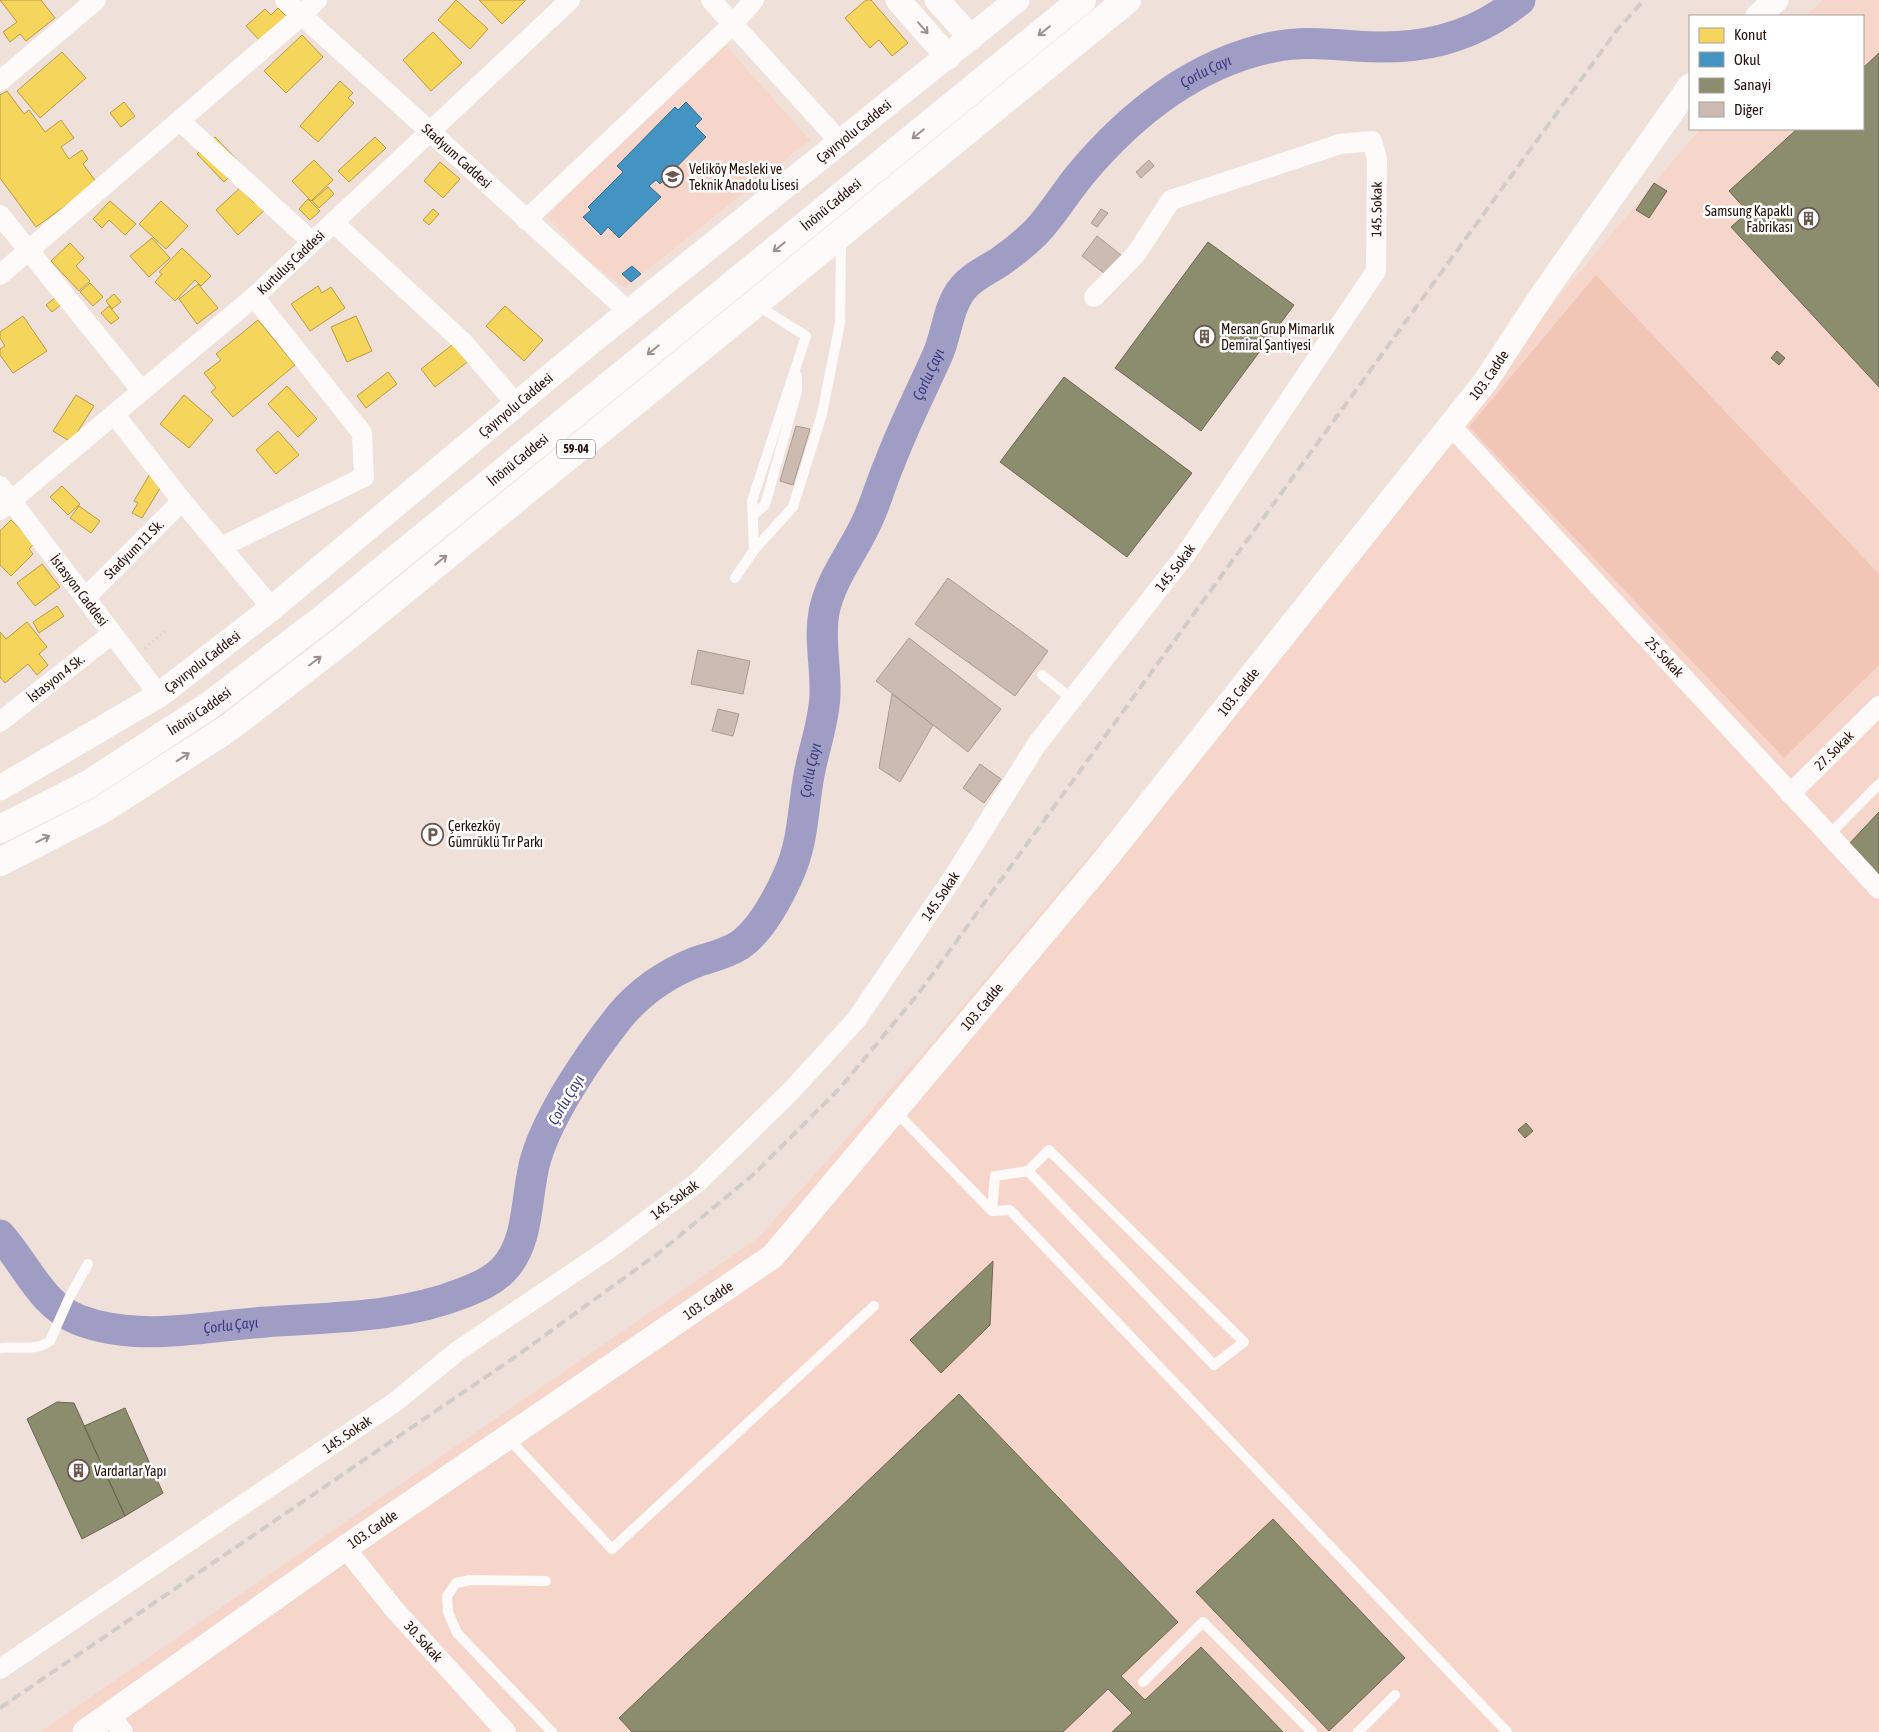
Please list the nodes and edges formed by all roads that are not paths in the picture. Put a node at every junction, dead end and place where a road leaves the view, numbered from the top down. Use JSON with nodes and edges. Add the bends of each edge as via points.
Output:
{"nodes":[{"id":1,"x":285,"y":0,"type":"edge"},
{"id":2,"x":317,"y":0,"type":"edge"},
{"id":3,"x":570,"y":0,"type":"edge"},
{"id":4,"x":711,"y":0,"type":"edge"},
{"id":5,"x":754,"y":0,"type":"edge"},
{"id":6,"x":898,"y":0,"type":"edge"},
{"id":7,"x":937,"y":0,"type":"edge"},
{"id":8,"x":1017,"y":0,"type":"edge"},
{"id":9,"x":1082,"y":0,"type":"edge"},
{"id":10,"x":1127,"y":0,"type":"edge"},
{"id":11,"x":1776,"y":0,"type":"edge"},
{"id":12,"x":92,"y":2,"type":"edge"},
{"id":13,"x":1759,"y":15,"type":"edge"},
{"id":14,"x":301,"y":16,"type":"junction"},
{"id":15,"x":733,"y":24,"type":"junction"},
{"id":16,"x":971,"y":38,"type":"junction"},
{"id":17,"x":948,"y":57,"type":"junction"},
{"id":18,"x":0,"y":82,"type":"edge"},
{"id":19,"x":1689,"y":87,"type":"edge"},
{"id":20,"x":180,"y":121,"type":"junction"},
{"id":21,"x":429,"y":132,"type":"junction"},
{"id":22,"x":841,"y":143,"type":"junction"},
{"id":23,"x":0,"y":215,"type":"edge"},
{"id":24,"x":526,"y":220,"type":"junction"},
{"id":25,"x":333,"y":222,"type":"junction"},
{"id":26,"x":841,"y":233,"type":"junction"},
{"id":27,"x":312,"y":242,"type":"junction"},
{"id":28,"x":29,"y":251,"type":"junction"},
{"id":29,"x":0,"y":275,"type":"edge"},
{"id":30,"x":254,"y":297,"type":"junction"},
{"id":31,"x":1094,"y":297,"type":"dead end"},
{"id":32,"x":754,"y":304,"type":"junction"},
{"id":33,"x":629,"y":312,"type":"junction"},
{"id":34,"x":142,"y":391,"type":"junction"},
{"id":35,"x":517,"y":405,"type":"junction"},
{"id":36,"x":115,"y":415,"type":"junction"},
{"id":37,"x":1450,"y":425,"type":"junction"},
{"id":38,"x":4,"y":499,"type":"edge"},
{"id":39,"x":182,"y":501,"type":"junction"},
{"id":40,"x":221,"y":548,"type":"junction"},
{"id":41,"x":754,"y":550,"type":"junction"},
{"id":42,"x":735,"y":578,"type":"dead end"},
{"id":43,"x":85,"y":598,"type":"junction"},
{"id":44,"x":272,"y":608,"type":"junction"},
{"id":45,"x":112,"y":634,"type":"junction"},
{"id":46,"x":1042,"y":675,"type":"dead end"},
{"id":47,"x":159,"y":695,"type":"junction"},
{"id":48,"x":1072,"y":699,"type":"junction"},
{"id":49,"x":1879,"y":706,"type":"edge"},
{"id":50,"x":0,"y":722,"type":"edge"},
{"id":51,"x":1879,"y":784,"type":"edge"},
{"id":52,"x":0,"y":788,"type":"edge"},
{"id":53,"x":1790,"y":794,"type":"junction"},
{"id":54,"x":0,"y":829,"type":"edge"},
{"id":55,"x":1829,"y":835,"type":"junction"},
{"id":56,"x":0,"y":862,"type":"edge"},
{"id":57,"x":1879,"y":890,"type":"edge"},
{"id":58,"x":895,"y":1111,"type":"junction"},
{"id":59,"x":1028,"y":1171,"type":"junction"},
{"id":60,"x":992,"y":1211,"type":"junction"},
{"id":61,"x":88,"y":1264,"type":"dead end"},
{"id":62,"x":874,"y":1306,"type":"dead end"},
{"id":63,"x":0,"y":1348,"type":"edge"},
{"id":64,"x":507,"y":1437,"type":"junction"},
{"id":65,"x":345,"y":1548,"type":"junction"},
{"id":66,"x":546,"y":1581,"type":"dead end"},
{"id":67,"x":0,"y":1669,"type":"edge"},
{"id":68,"x":1144,"y":1682,"type":"dead end"},
{"id":69,"x":1395,"y":1696,"type":"dead end"},
{"id":70,"x":116,"y":1723,"type":"edge"},
{"id":71,"x":85,"y":1732,"type":"edge"},
{"id":72,"x":506,"y":1732,"type":"edge"},
{"id":73,"x":552,"y":1732,"type":"edge"},
{"id":74,"x":1312,"y":1732,"type":"edge"},
{"id":75,"x":1358,"y":1732,"type":"edge"},
{"id":76,"x":1507,"y":1732,"type":"edge"}],
"edges":[{"from":1,"to":14,"type":"street","name":"Stadyum Caddesi"},
{"from":2,"to":14,"type":"street"},
{"from":3,"to":21,"type":"street","name":"Kurtuluş Caddesi"},
{"from":4,"to":15,"type":"street"},
{"from":5,"to":15,"type":"street"},
{"from":6,"to":17,"type":"street","one_way":true},
{"from":7,"to":16,"type":"street"},
{"from":8,"to":16,"type":"street","name":"Çayıryolu Caddesi"},
{"from":9,"to":54,"type":"main road","name":"İnönü Caddesi","number":"59-04","one_way":true,"via":[[333,611],[210,705],[89,784]]},
{"from":10,"to":26,"type":"main road","number":"59-04"},
{"from":11,"to":13,"type":"street"},
{"from":12,"to":18,"type":"street"},
{"from":14,"to":20,"type":"street"},
{"from":14,"to":21,"type":"street","name":"Stadyum Caddesi"},
{"from":15,"to":22,"type":"street"},
{"from":15,"to":24,"type":"street"},
{"from":16,"to":17,"type":"street","name":"Çayıryolu Caddesi"},
{"from":17,"to":22,"type":"street","name":"Çayıryolu Caddesi"},
{"from":19,"to":37,"type":"street","name":"103. Cadde","via":[[1485,382]]},
{"from":20,"to":27,"type":"street"},
{"from":20,"to":28,"type":"street"},
{"from":21,"to":24,"type":"street","name":"Stadyum Caddesi"},
{"from":21,"to":25,"type":"street","name":"Kurtuluş Caddesi"},
{"from":22,"to":33,"type":"street","name":"Çayıryolu Caddesi"},
{"from":23,"to":28,"type":"street"},
{"from":24,"to":33,"type":"street","name":"Stadyum Caddesi"},
{"from":25,"to":27,"type":"street","name":"Kurtuluş Caddesi"},
{"from":25,"to":35,"type":"street","via":[[463,342]]},
{"from":26,"to":32,"type":"main road","number":"59-04"},
{"from":26,"to":41,"type":"lane","via":[[840,323],[822,414],[793,507]]},
{"from":27,"to":30,"type":"street","name":"Kurtuluş Caddesi"},
{"from":28,"to":29,"type":"street"},
{"from":28,"to":34,"type":"street"},
{"from":30,"to":34,"type":"street","name":"Kurtuluş Caddesi"},
{"from":30,"to":40,"type":"street","via":[[362,433],[364,477]]},
{"from":31,"to":48,"type":"street","name":"145. Sokak","via":[[1136,254],[1170,200],[1340,144],[1372,141],[1378,159],[1376,271],[1183,558]]},
{"from":32,"to":41,"type":"lane","via":[[806,336],[752,501]]},
{"from":56,"to":32,"type":"main road","number":"59-04","one_way":true,"via":[[103,809],[226,729],[343,640]]},
{"from":33,"to":35,"type":"street","name":"Çayıryolu Caddesi"},
{"from":34,"to":36,"type":"street","name":"Kurtuluş Caddesi"},
{"from":35,"to":44,"type":"street","name":"Çayıryolu Caddesi"},
{"from":36,"to":38,"type":"street","name":"Kurtuluş Caddesi"},
{"from":36,"to":39,"type":"street"},
{"from":37,"to":53,"type":"street","name":"25. Sokak"},
{"from":37,"to":58,"type":"street","name":"103. Cadde","via":[[1103,862]]},
{"from":38,"to":43,"type":"street","name":"İstasyon Caddesi"},
{"from":39,"to":40,"type":"street"},
{"from":39,"to":43,"type":"street","name":"Stadyum 11 Sk."},
{"from":40,"to":44,"type":"street"},
{"from":41,"to":42,"type":"lane"},
{"from":43,"to":45,"type":"street","name":"İstasyon Caddesi"},
{"from":44,"to":47,"type":"street","name":"Çayıryolu Caddesi"},
{"from":45,"to":47,"type":"street","name":"İstasyon Caddesi"},
{"from":45,"to":50,"type":"street","name":"İstasyon 4 Sk."},
{"from":46,"to":48,"type":"lane"},
{"from":47,"to":52,"type":"street","name":"Çayıryolu Caddesi"},
{"from":48,"to":67,"type":"street","name":"145. Sokak","via":[[1037,744],[856,1020],[791,1091],[698,1182],[610,1248],[460,1350],[396,1402]]},
{"from":49,"to":53,"type":"street","name":"27. Sokak"},
{"from":51,"to":55,"type":"lane"},
{"from":53,"to":55,"type":"street","name":"25. Sokak"},
{"from":55,"to":57,"type":"street","name":"25. Sokak"},
{"from":58,"to":60,"type":"lane"},
{"from":58,"to":64,"type":"street","name":"103. Cadde","via":[[773,1256]]},
{"from":59,"to":59,"type":"lane","via":[[1214,1365],[1244,1342],[1049,1150]]},
{"from":59,"to":60,"type":"lane","via":[[995,1176]]},
{"from":60,"to":76,"type":"lane","via":[[1010,1210]]},
{"from":61,"to":63,"type":"lane","via":[[50,1341],[43,1346]]},
{"from":62,"to":64,"type":"lane","via":[[612,1549]]},
{"from":64,"to":65,"type":"street","name":"103. Cadde"},
{"from":65,"to":70,"type":"street","name":"103. Cadde"},
{"from":65,"to":72,"type":"street","name":"30. Sokak","via":[[394,1609]]},
{"from":66,"to":73,"type":"lane","via":[[456,1582],[447,1596],[448,1612],[457,1633]]},
{"from":68,"to":74,"type":"lane","via":[[1203,1622]]},
{"from":69,"to":75,"type":"lane"},
{"from":70,"to":71,"type":"street","name":"103. Cadde"}]}
